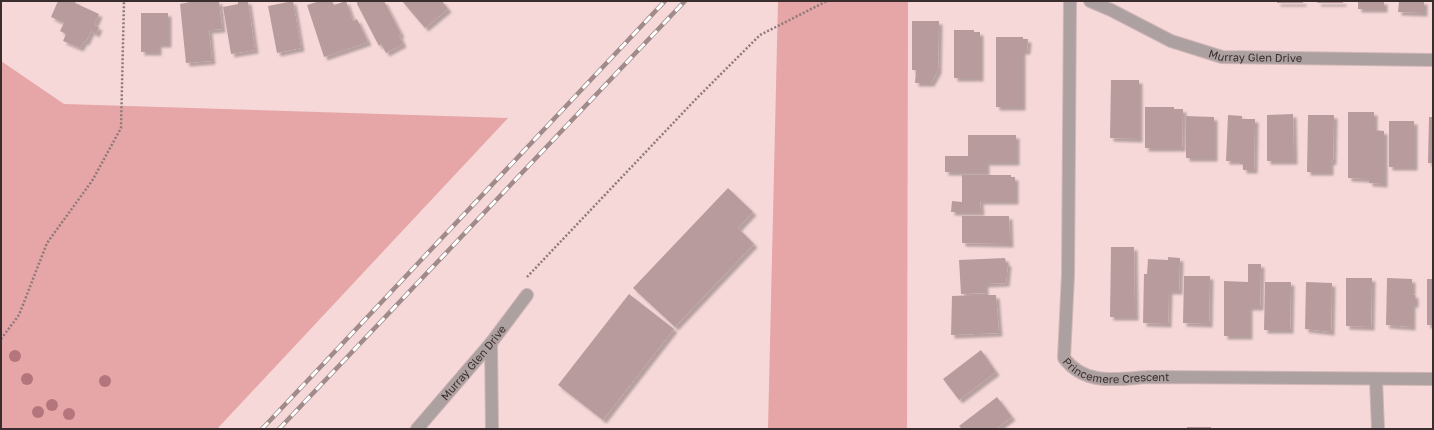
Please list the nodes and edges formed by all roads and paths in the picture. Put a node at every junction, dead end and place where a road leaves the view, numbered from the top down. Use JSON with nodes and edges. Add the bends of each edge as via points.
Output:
{"nodes":[{"id":1,"x":124,"y":1,"type":"edge"},
{"id":2,"x":827,"y":1,"type":"edge"},
{"id":3,"x":1070,"y":1,"type":"edge"},
{"id":4,"x":1090,"y":1,"type":"edge"},
{"id":5,"x":1433,"y":60,"type":"edge"},
{"id":6,"x":527,"y":295,"type":"joint"},
{"id":7,"x":1,"y":339,"type":"edge"},
{"id":8,"x":491,"y":343,"type":"junction"},
{"id":9,"x":1376,"y":379,"type":"junction"},
{"id":10,"x":1433,"y":379,"type":"edge"},
{"id":11,"x":417,"y":429,"type":"edge"},
{"id":12,"x":492,"y":429,"type":"edge"},
{"id":13,"x":1378,"y":429,"type":"edge"}],
"edges":[{"from":1,"to":7,"type":"path","via":[[121,128],[92,181],[47,243],[18,315]]},
{"from":2,"to":6,"type":"path","via":[[760,34],[520,284]]},
{"from":3,"to":9,"type":"street","name":"Princemere Crescent","via":[[1068,275],[1064,358],[1072,368],[1086,375],[1107,380],[1148,377]]},
{"from":4,"to":5,"type":"street","name":"Murray Glen Drive","via":[[1171,41],[1222,57]]},
{"from":6,"to":8,"type":"street","name":"Murray Glen Drive"},
{"from":8,"to":11,"type":"street","name":"Murray Glen Drive"},
{"from":8,"to":12,"type":"street"},
{"from":9,"to":10,"type":"street","name":"Princemere Crescent"},
{"from":9,"to":13,"type":"street"}]}
